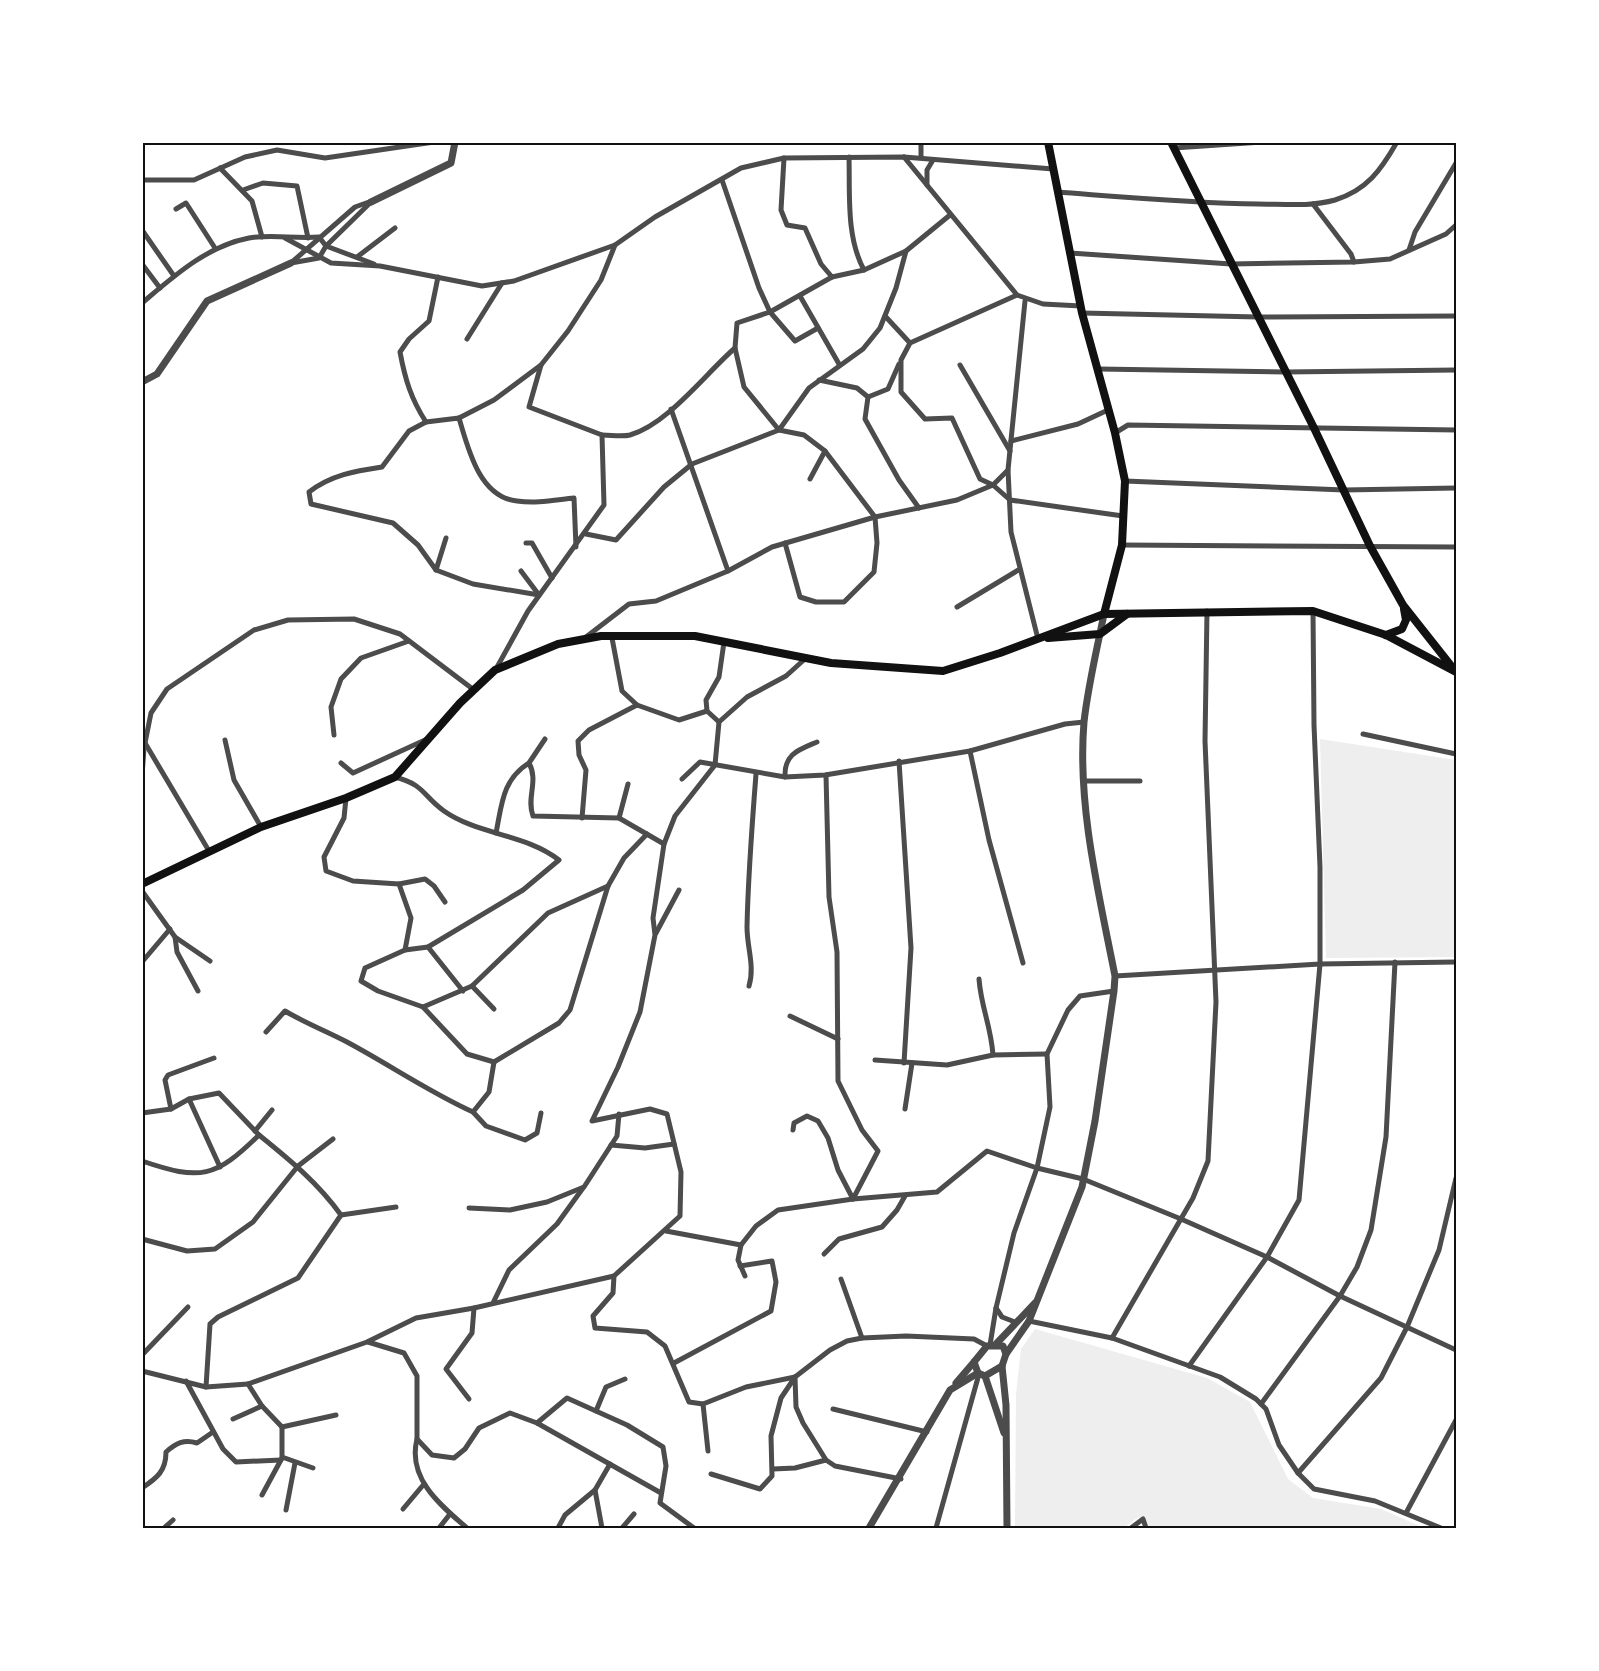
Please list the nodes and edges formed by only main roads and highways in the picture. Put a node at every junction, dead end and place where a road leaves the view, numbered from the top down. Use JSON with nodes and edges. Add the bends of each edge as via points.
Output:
{"nodes":[{"id":1,"x":1048,"y":142,"type":"edge"},
{"id":2,"x":1172,"y":145,"type":"edge"},
{"id":3,"x":1403,"y":605,"type":"junction"},
{"id":4,"x":1129,"y":613,"type":"junction"},
{"id":5,"x":1104,"y":614,"type":"junction"},
{"id":6,"x":1386,"y":636,"type":"junction"},
{"id":7,"x":1038,"y":639,"type":"junction"},
{"id":8,"x":1456,"y":671,"type":"edge"},
{"id":9,"x":142,"y":884,"type":"edge"}],
"edges":[{"from":1,"to":5,"type":"main road","via":[[1082,309],[1125,481],[1122,545]]},
{"from":2,"to":3,"type":"main road","via":[[1370,546]]},
{"from":3,"to":6,"type":"main road","via":[[1406,620],[1402,628]]},
{"from":3,"to":8,"type":"main road"},
{"from":4,"to":5,"type":"main road"},
{"from":4,"to":6,"type":"main road","via":[[1314,611]]},
{"from":4,"to":7,"type":"main road","via":[[1100,634]]},
{"from":5,"to":7,"type":"main road"},
{"from":6,"to":8,"type":"main road"},
{"from":7,"to":9,"type":"main road","via":[[943,671],[806,658],[695,636],[601,636],[558,644],[495,670],[395,777],[261,828]]}]}
